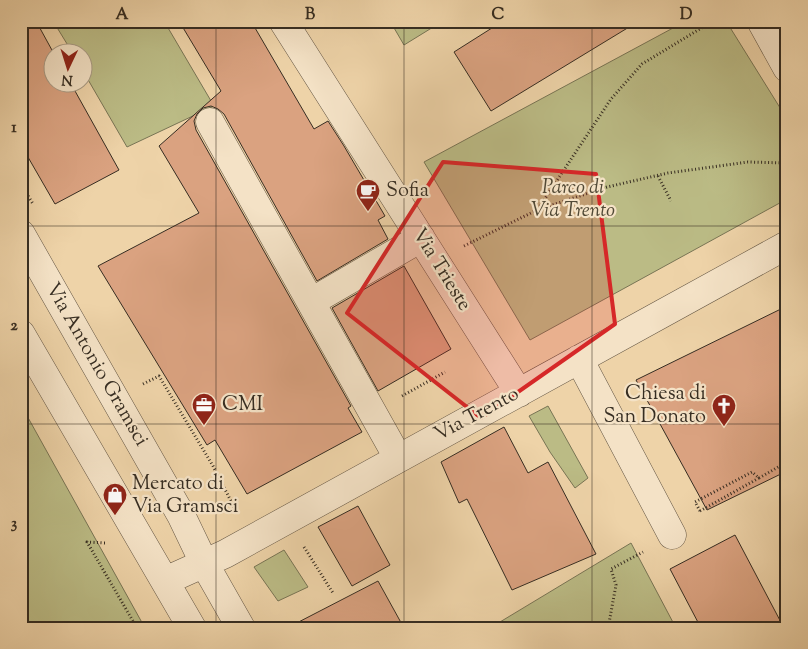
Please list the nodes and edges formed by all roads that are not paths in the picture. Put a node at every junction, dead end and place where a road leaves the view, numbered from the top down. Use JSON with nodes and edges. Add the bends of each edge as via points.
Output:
{"nodes":[{"id":1,"x":283,"y":21,"type":"edge"},
{"id":2,"x":761,"y":21,"type":"edge"},
{"id":3,"x":787,"y":68,"type":"edge"},
{"id":4,"x":210,"y":122,"type":"dead end"},
{"id":5,"x":21,"y":234,"type":"edge"},
{"id":6,"x":421,"y":238,"type":"junction"},
{"id":7,"x":787,"y":245,"type":"edge"},
{"id":8,"x":311,"y":302,"type":"junction"},
{"id":9,"x":21,"y":334,"type":"edge"},
{"id":10,"x":579,"y":360,"type":"junction"},
{"id":11,"x":519,"y":393,"type":"junction"},
{"id":12,"x":398,"y":458,"type":"junction"},
{"id":13,"x":670,"y":532,"type":"road end"},
{"id":14,"x":204,"y":562,"type":"junction"},
{"id":15,"x":165,"y":581,"type":"junction"},
{"id":16,"x":192,"y":628,"type":"edge"},
{"id":17,"x":241,"y":628,"type":"edge"}],
"edges":[{"from":1,"to":6,"type":"street","name":"Via Trieste"},
{"from":2,"to":3,"type":"street"},
{"from":4,"to":8,"type":"street"},
{"from":5,"to":14,"type":"street","name":"Via Antonio Gramsci","via":[[181,515]]},
{"from":6,"to":8,"type":"street"},
{"from":6,"to":11,"type":"street","name":"Via Trieste"},
{"from":7,"to":10,"type":"street","name":"Via Trento"},
{"from":8,"to":12,"type":"street"},
{"from":9,"to":15,"type":"street"},
{"from":10,"to":11,"type":"street","name":"Via Trento"},
{"from":10,"to":13,"type":"street"},
{"from":11,"to":12,"type":"street","name":"Via Trento"},
{"from":12,"to":14,"type":"street","name":"Via Trento","via":[[226,554]]},
{"from":14,"to":15,"type":"street","name":"Via Trento"},
{"from":14,"to":17,"type":"street","name":"Via Antonio Gramsci"},
{"from":15,"to":16,"type":"street"}]}
